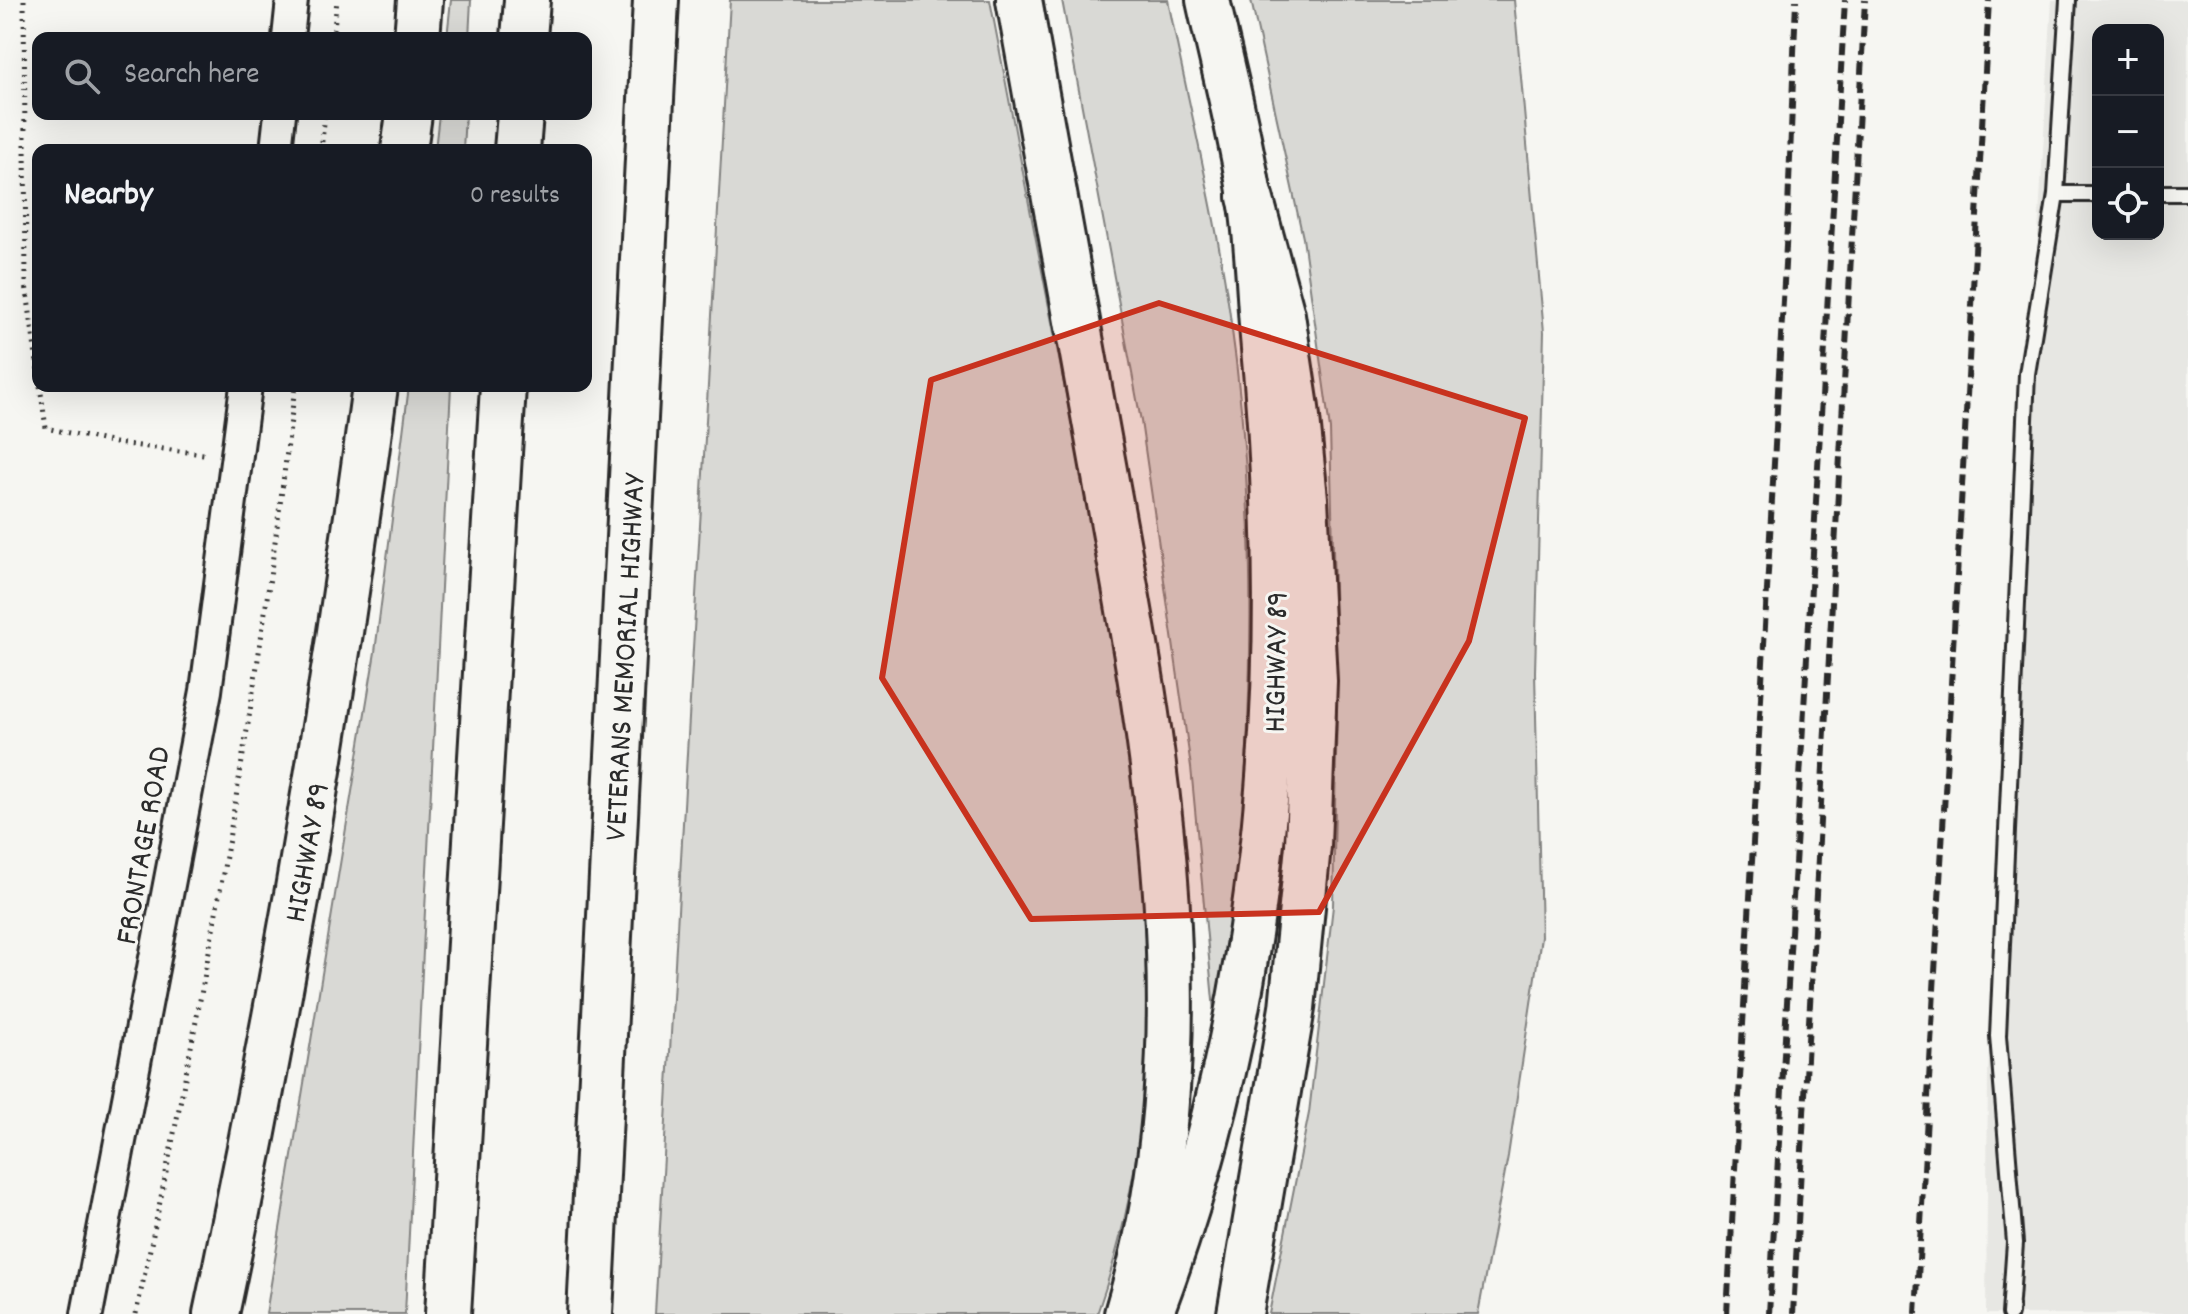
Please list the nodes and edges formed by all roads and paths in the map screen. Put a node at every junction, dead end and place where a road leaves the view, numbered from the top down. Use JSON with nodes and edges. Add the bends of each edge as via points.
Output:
{"nodes":[{"id":1,"x":24,"y":0,"type":"edge"},
{"id":2,"x":292,"y":0,"type":"edge"},
{"id":3,"x":337,"y":0,"type":"edge"},
{"id":4,"x":420,"y":0,"type":"edge"},
{"id":5,"x":527,"y":0,"type":"edge"},
{"id":6,"x":656,"y":0,"type":"edge"},
{"id":7,"x":1019,"y":0,"type":"edge"},
{"id":8,"x":1208,"y":0,"type":"edge"},
{"id":9,"x":2068,"y":0,"type":"edge"},
{"id":10,"x":289,"y":32,"type":"edge"},
{"id":11,"x":334,"y":32,"type":"edge"},
{"id":12,"x":417,"y":32,"type":"edge"},
{"id":13,"x":524,"y":32,"type":"edge"},
{"id":14,"x":279,"y":120,"type":"edge"},
{"id":15,"x":324,"y":120,"type":"edge"},
{"id":16,"x":408,"y":120,"type":"edge"},
{"id":17,"x":520,"y":120,"type":"edge"},
{"id":18,"x":277,"y":144,"type":"edge"},
{"id":19,"x":322,"y":144,"type":"edge"},
{"id":20,"x":405,"y":144,"type":"edge"},
{"id":21,"x":518,"y":144,"type":"edge"},
{"id":22,"x":2164,"y":193,"type":"edge"},
{"id":23,"x":2188,"y":193,"type":"edge"},
{"id":24,"x":2056,"y":194,"type":"junction"},
{"id":25,"x":2092,"y":194,"type":"edge"},
{"id":26,"x":1250,"y":197,"type":"junction"},
{"id":27,"x":32,"y":328,"type":"edge"},
{"id":28,"x":41,"y":392,"type":"edge"},
{"id":29,"x":245,"y":392,"type":"edge"},
{"id":30,"x":294,"y":392,"type":"edge"},
{"id":31,"x":374,"y":392,"type":"edge"},
{"id":32,"x":503,"y":392,"type":"edge"},
{"id":33,"x":237,"y":458,"type":"junction"},
{"id":34,"x":87,"y":1314,"type":"edge"},
{"id":35,"x":136,"y":1314,"type":"edge"},
{"id":36,"x":216,"y":1314,"type":"edge"},
{"id":37,"x":448,"y":1314,"type":"edge"},
{"id":38,"x":590,"y":1314,"type":"edge"},
{"id":39,"x":1127,"y":1314,"type":"edge"},
{"id":40,"x":1151,"y":1314,"type":"edge"},
{"id":41,"x":1240,"y":1314,"type":"edge"},
{"id":42,"x":2010,"y":1314,"type":"edge"}],
"edges":[{"from":1,"to":27,"type":"path","via":[[26,284]]},
{"from":2,"to":10,"type":"street"},
{"from":3,"to":11,"type":"path"},
{"from":4,"to":12,"type":"main road"},
{"from":5,"to":13,"type":"main road"},
{"from":6,"to":38,"type":"main road","name":"VETERANS MEMORIAL HIGHWAY"},
{"from":7,"to":39,"type":"main road","via":[[1142,680],[1161,812],[1171,960],[1168,1095],[1151,1220]]},
{"from":8,"to":26,"type":"main road","name":"HIGHWAY 89"},
{"from":9,"to":24,"type":"lane"},
{"from":14,"to":18,"type":"street"},
{"from":15,"to":19,"type":"path"},
{"from":16,"to":20,"type":"main road"},
{"from":17,"to":21,"type":"main road"},
{"from":22,"to":23,"type":"lane"},
{"from":24,"to":25,"type":"lane"},
{"from":24,"to":42,"type":"lane","via":[[2027,374],[1999,1020],[2015,1243]]},
{"from":26,"to":40,"type":"main road","name":"HIGHWAY 89","via":[[1275,507],[1271,762],[1249,942],[1216,1110]]},
{"from":26,"to":41,"type":"main road","via":[[1282,315],[1296,408],[1314,681],[1308,846],[1292,1008]]},
{"from":28,"to":33,"type":"path","via":[[46,428],[115,443]]},
{"from":29,"to":33,"type":"street","name":"FRONTAGE ROAD"},
{"from":30,"to":35,"type":"path","via":[[253,690],[211,937]]},
{"from":31,"to":36,"type":"main road","name":"HIGHWAY 89","via":[[323,751]]},
{"from":32,"to":37,"type":"main road"},
{"from":33,"to":34,"type":"street","name":"FRONTAGE ROAD","via":[[203,707]]}]}
